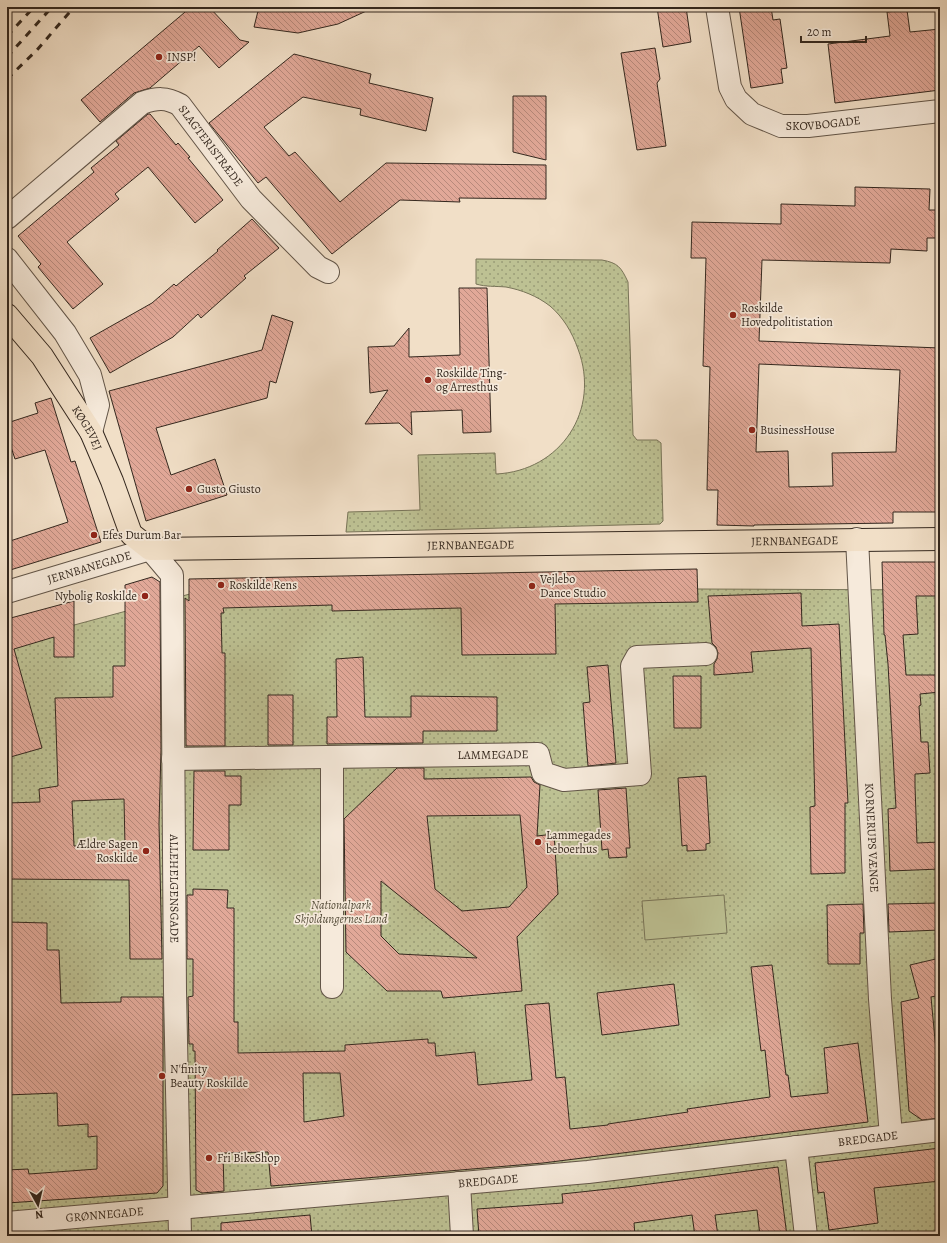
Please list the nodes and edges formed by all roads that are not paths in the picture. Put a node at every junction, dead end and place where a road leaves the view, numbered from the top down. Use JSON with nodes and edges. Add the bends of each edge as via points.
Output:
{"nodes":[{"id":1,"x":717,"y":7,"type":"edge"},
{"id":2,"x":940,"y":111,"type":"edge"},
{"id":3,"x":7,"y":218,"type":"edge"},
{"id":4,"x":7,"y":259,"type":"edge"},
{"id":5,"x":328,"y":272,"type":"dead end"},
{"id":6,"x":7,"y":315,"type":"edge"},
{"id":7,"x":91,"y":432,"type":"junction"},
{"id":8,"x":940,"y":539,"type":"edge"},
{"id":9,"x":857,"y":540,"type":"junction"},
{"id":10,"x":150,"y":549,"type":"junction"},
{"id":11,"x":7,"y":592,"type":"edge"},
{"id":12,"x":706,"y":654,"type":"dead end"},
{"id":13,"x":332,"y":757,"type":"junction"},
{"id":14,"x":173,"y":759,"type":"junction"},
{"id":15,"x":332,"y":987,"type":"dead end"},
{"id":16,"x":940,"y":1130,"type":"edge"},
{"id":17,"x":891,"y":1136,"type":"junction"},
{"id":18,"x":796,"y":1147,"type":"junction"},
{"id":19,"x":460,"y":1183,"type":"junction"},
{"id":20,"x":179,"y":1209,"type":"junction"},
{"id":21,"x":7,"y":1223,"type":"edge"},
{"id":22,"x":180,"y":1236,"type":"edge"},
{"id":23,"x":462,"y":1236,"type":"edge"},
{"id":24,"x":806,"y":1236,"type":"edge"}],
"edges":[{"from":1,"to":2,"type":"street","name":"SKOVBOGADE","via":[[730,87],[736,99],[752,114],[781,126],[808,126]]},
{"from":3,"to":5,"type":"street","name":"SLAGTERISTRÆDE","via":[[142,103],[156,98],[170,100],[180,105],[251,199],[318,267]]},
{"from":4,"to":7,"type":"street","via":[[65,333],[90,375],[98,405]]},
{"from":6,"to":7,"type":"main road","name":"KØGEVEJ","via":[[42,356]]},
{"from":7,"to":10,"type":"main road","name":"KØGEVEJ","via":[[131,534]]},
{"from":8,"to":9,"type":"main road","name":"JERNBANEGADE"},
{"from":9,"to":10,"type":"main road","name":"JERNBANEGADE"},
{"from":9,"to":17,"type":"street","name":"KORNERUPS VÆNGE","via":[[880,999]]},
{"from":10,"to":11,"type":"street","name":"JERNBANEGADE"},
{"from":10,"to":14,"type":"street","name":"ALLEHELGENSGADE","via":[[172,575]]},
{"from":12,"to":13,"type":"street","name":"LAMMEGADE","via":[[637,657],[632,666],[640,774],[564,780],[543,773],[538,754]]},
{"from":13,"to":14,"type":"street","name":"LAMMEGADE"},
{"from":13,"to":15,"type":"street"},
{"from":14,"to":20,"type":"street","name":"ALLEHELGENSGADE"},
{"from":16,"to":17,"type":"street","name":"BREDGADE"},
{"from":17,"to":18,"type":"street","name":"BREDGADE"},
{"from":18,"to":19,"type":"street","name":"BREDGADE","via":[[588,1172]]},
{"from":18,"to":24,"type":"street"},
{"from":19,"to":20,"type":"street","name":"BREDGADE"},
{"from":19,"to":23,"type":"street"},
{"from":20,"to":21,"type":"street","name":"GRØNNEGADE"},
{"from":20,"to":22,"type":"street","name":"ALLEHELGENSGADE"}]}
